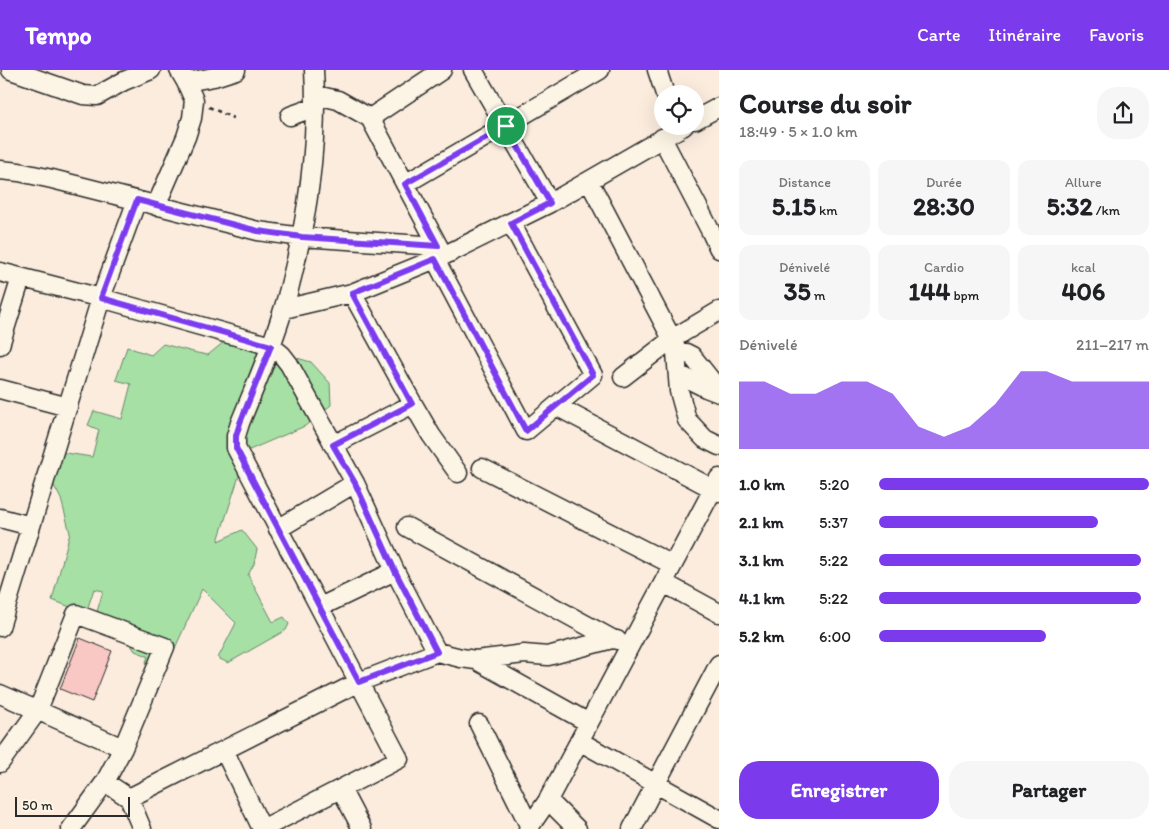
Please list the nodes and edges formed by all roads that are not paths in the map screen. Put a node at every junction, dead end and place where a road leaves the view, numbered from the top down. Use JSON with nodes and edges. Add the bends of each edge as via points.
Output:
{"nodes":[{"id":1,"x":11,"y":70,"type":"edge"},
{"id":2,"x":151,"y":70,"type":"edge"},
{"id":3,"x":236,"y":70,"type":"edge"},
{"id":4,"x":314,"y":70,"type":"edge"},
{"id":5,"x":442,"y":70,"type":"edge"},
{"id":6,"x":473,"y":70,"type":"edge"},
{"id":7,"x":600,"y":70,"type":"edge"},
{"id":8,"x":657,"y":70,"type":"edge"},
{"id":9,"x":183,"y":76,"type":"edge"},
{"id":10,"x":662,"y":85,"type":"edge"},
{"id":11,"x":315,"y":101,"type":"junction"},
{"id":12,"x":719,"y":107,"type":"edge"},
{"id":13,"x":704,"y":115,"type":"edge"},
{"id":14,"x":290,"y":116,"type":"dead end"},
{"id":15,"x":370,"y":118,"type":"junction"},
{"id":16,"x":506,"y":126,"type":"junction"},
{"id":17,"x":667,"y":135,"type":"edge"},
{"id":18,"x":677,"y":135,"type":"edge"},
{"id":19,"x":0,"y":170,"type":"edge"},
{"id":20,"x":589,"y":181,"type":"junction"},
{"id":21,"x":405,"y":184,"type":"junction"},
{"id":22,"x":137,"y":200,"type":"junction"},
{"id":23,"x":550,"y":203,"type":"junction"},
{"id":24,"x":156,"y":206,"type":"junction"},
{"id":25,"x":511,"y":223,"type":"junction"},
{"id":26,"x":302,"y":237,"type":"junction"},
{"id":27,"x":719,"y":249,"type":"edge"},
{"id":28,"x":439,"y":253,"type":"junction"},
{"id":29,"x":0,"y":272,"type":"edge"},
{"id":30,"x":21,"y":278,"type":"junction"},
{"id":31,"x":352,"y":293,"type":"junction"},
{"id":32,"x":101,"y":298,"type":"junction"},
{"id":33,"x":284,"y":310,"type":"junction"},
{"id":34,"x":719,"y":310,"type":"edge"},
{"id":35,"x":0,"y":345,"type":"edge"},
{"id":36,"x":271,"y":346,"type":"junction"},
{"id":37,"x":674,"y":346,"type":"junction"},
{"id":38,"x":678,"y":374,"type":"junction"},
{"id":39,"x":623,"y":377,"type":"dead end"},
{"id":40,"x":0,"y":389,"type":"edge"},
{"id":41,"x":719,"y":391,"type":"edge"},
{"id":42,"x":412,"y":404,"type":"junction"},
{"id":43,"x":556,"y":406,"type":"junction"},
{"id":44,"x":68,"y":407,"type":"junction"},
{"id":45,"x":333,"y":445,"type":"junction"},
{"id":46,"x":719,"y":446,"type":"edge"},
{"id":47,"x":482,"y":468,"type":"dead end"},
{"id":48,"x":458,"y":473,"type":"dead end"},
{"id":49,"x":355,"y":483,"type":"junction"},
{"id":50,"x":717,"y":486,"type":"edge"},
{"id":51,"x":0,"y":518,"type":"edge"},
{"id":52,"x":31,"y":526,"type":"junction"},
{"id":53,"x":407,"y":527,"type":"dead end"},
{"id":54,"x":278,"y":529,"type":"junction"},
{"id":55,"x":673,"y":566,"type":"junction"},
{"id":56,"x":395,"y":571,"type":"junction"},
{"id":57,"x":664,"y":582,"type":"junction"},
{"id":58,"x":320,"y":607,"type":"junction"},
{"id":59,"x":719,"y":613,"type":"edge"},
{"id":60,"x":0,"y":627,"type":"edge"},
{"id":61,"x":612,"y":639,"type":"junction"},
{"id":62,"x":633,"y":640,"type":"junction"},
{"id":63,"x":437,"y":652,"type":"junction"},
{"id":64,"x":476,"y":660,"type":"junction"},
{"id":65,"x":719,"y":664,"type":"edge"},
{"id":66,"x":359,"y":682,"type":"junction"},
{"id":67,"x":0,"y":694,"type":"edge"},
{"id":68,"x":38,"y":710,"type":"junction"},
{"id":69,"x":589,"y":723,"type":"junction"},
{"id":70,"x":479,"y":724,"type":"dead end"},
{"id":71,"x":579,"y":742,"type":"junction"},
{"id":72,"x":123,"y":748,"type":"junction"},
{"id":73,"x":224,"y":750,"type":"junction"},
{"id":74,"x":0,"y":764,"type":"edge"},
{"id":75,"x":104,"y":782,"type":"junction"},
{"id":76,"x":656,"y":784,"type":"junction"},
{"id":77,"x":341,"y":789,"type":"junction"},
{"id":78,"x":128,"y":798,"type":"junction"},
{"id":79,"x":548,"y":800,"type":"junction"},
{"id":80,"x":719,"y":819,"type":"edge"},
{"id":81,"x":529,"y":828,"type":"edge"},
{"id":82,"x":70,"y":829,"type":"edge"},
{"id":83,"x":142,"y":829,"type":"edge"},
{"id":84,"x":262,"y":829,"type":"edge"},
{"id":85,"x":362,"y":829,"type":"edge"},
{"id":86,"x":577,"y":829,"type":"edge"},
{"id":87,"x":632,"y":829,"type":"edge"}],
"edges":[{"from":1,"to":2,"type":"street","via":[[83,95],[97,96]]},
{"from":3,"to":9,"type":"street","via":[[214,77]]},
{"from":4,"to":11,"type":"street"},
{"from":5,"to":15,"type":"street"},
{"from":6,"to":16,"type":"street"},
{"from":7,"to":16,"type":"street"},
{"from":8,"to":10,"type":"street"},
{"from":9,"to":24,"type":"street","via":[[194,100],[192,118]]},
{"from":11,"to":14,"type":"street"},
{"from":11,"to":15,"type":"street","via":[[338,100]]},
{"from":11,"to":26,"type":"street","via":[[312,164]]},
{"from":12,"to":13,"type":"street"},
{"from":15,"to":21,"type":"street"},
{"from":16,"to":21,"type":"street"},
{"from":16,"to":23,"type":"street"},
{"from":17,"to":20,"type":"street"},
{"from":18,"to":27,"type":"street"},
{"from":19,"to":22,"type":"street","via":[[44,177]]},
{"from":20,"to":23,"type":"street"},
{"from":20,"to":37,"type":"street"},
{"from":21,"to":28,"type":"street"},
{"from":22,"to":24,"type":"street"},
{"from":22,"to":32,"type":"street"},
{"from":23,"to":25,"type":"street"},
{"from":24,"to":26,"type":"street","via":[[258,231]]},
{"from":25,"to":28,"type":"street"},
{"from":25,"to":43,"type":"street","via":[[593,375]]},
{"from":26,"to":28,"type":"street"},
{"from":26,"to":33,"type":"street"},
{"from":28,"to":31,"type":"street"},
{"from":28,"to":43,"type":"street","via":[[526,431]]},
{"from":29,"to":30,"type":"street"},
{"from":30,"to":32,"type":"street"},
{"from":30,"to":35,"type":"street"},
{"from":31,"to":33,"type":"street"},
{"from":31,"to":42,"type":"street"},
{"from":32,"to":36,"type":"street"},
{"from":32,"to":44,"type":"street"},
{"from":33,"to":36,"type":"street"},
{"from":34,"to":37,"type":"street"},
{"from":36,"to":45,"type":"street","via":[[289,364]]},
{"from":36,"to":54,"type":"street","via":[[240,423],[236,448]]},
{"from":37,"to":38,"type":"street"},
{"from":37,"to":39,"type":"street"},
{"from":37,"to":41,"type":"street","via":[[692,356]]},
{"from":38,"to":41,"type":"street"},
{"from":38,"to":46,"type":"street","via":[[687,420],[705,440]]},
{"from":40,"to":44,"type":"street"},
{"from":42,"to":45,"type":"street"},
{"from":42,"to":48,"type":"street"},
{"from":43,"to":50,"type":"street"},
{"from":44,"to":52,"type":"street"},
{"from":45,"to":49,"type":"street"},
{"from":47,"to":55,"type":"street"},
{"from":49,"to":54,"type":"street"},
{"from":49,"to":56,"type":"street"},
{"from":50,"to":55,"type":"street"},
{"from":51,"to":52,"type":"street"},
{"from":52,"to":60,"type":"street"},
{"from":53,"to":61,"type":"street"},
{"from":54,"to":58,"type":"street"},
{"from":55,"to":57,"type":"street"},
{"from":56,"to":58,"type":"street"},
{"from":56,"to":63,"type":"street"},
{"from":57,"to":59,"type":"street"},
{"from":57,"to":62,"type":"street"},
{"from":58,"to":66,"type":"street"},
{"from":61,"to":62,"type":"street"},
{"from":61,"to":64,"type":"street","via":[[548,656],[524,654]]},
{"from":62,"to":69,"type":"street"},
{"from":63,"to":64,"type":"street"},
{"from":63,"to":66,"type":"street"},
{"from":64,"to":69,"type":"street"},
{"from":65,"to":76,"type":"street"},
{"from":66,"to":73,"type":"street"},
{"from":66,"to":77,"type":"street","via":[[400,759]]},
{"from":67,"to":68,"type":"street"},
{"from":68,"to":72,"type":"street"},
{"from":68,"to":72,"type":"street","via":[[76,614],[165,647]]},
{"from":68,"to":74,"type":"street"},
{"from":69,"to":71,"type":"street"},
{"from":70,"to":81,"type":"street"},
{"from":71,"to":76,"type":"street"},
{"from":71,"to":79,"type":"street"},
{"from":72,"to":75,"type":"street"},
{"from":73,"to":78,"type":"street"},
{"from":73,"to":84,"type":"street"},
{"from":75,"to":78,"type":"street"},
{"from":75,"to":82,"type":"street"},
{"from":76,"to":80,"type":"street"},
{"from":76,"to":87,"type":"street"},
{"from":77,"to":84,"type":"street"},
{"from":77,"to":85,"type":"street"},
{"from":78,"to":83,"type":"street"},
{"from":79,"to":81,"type":"street"},
{"from":79,"to":86,"type":"street"}]}
